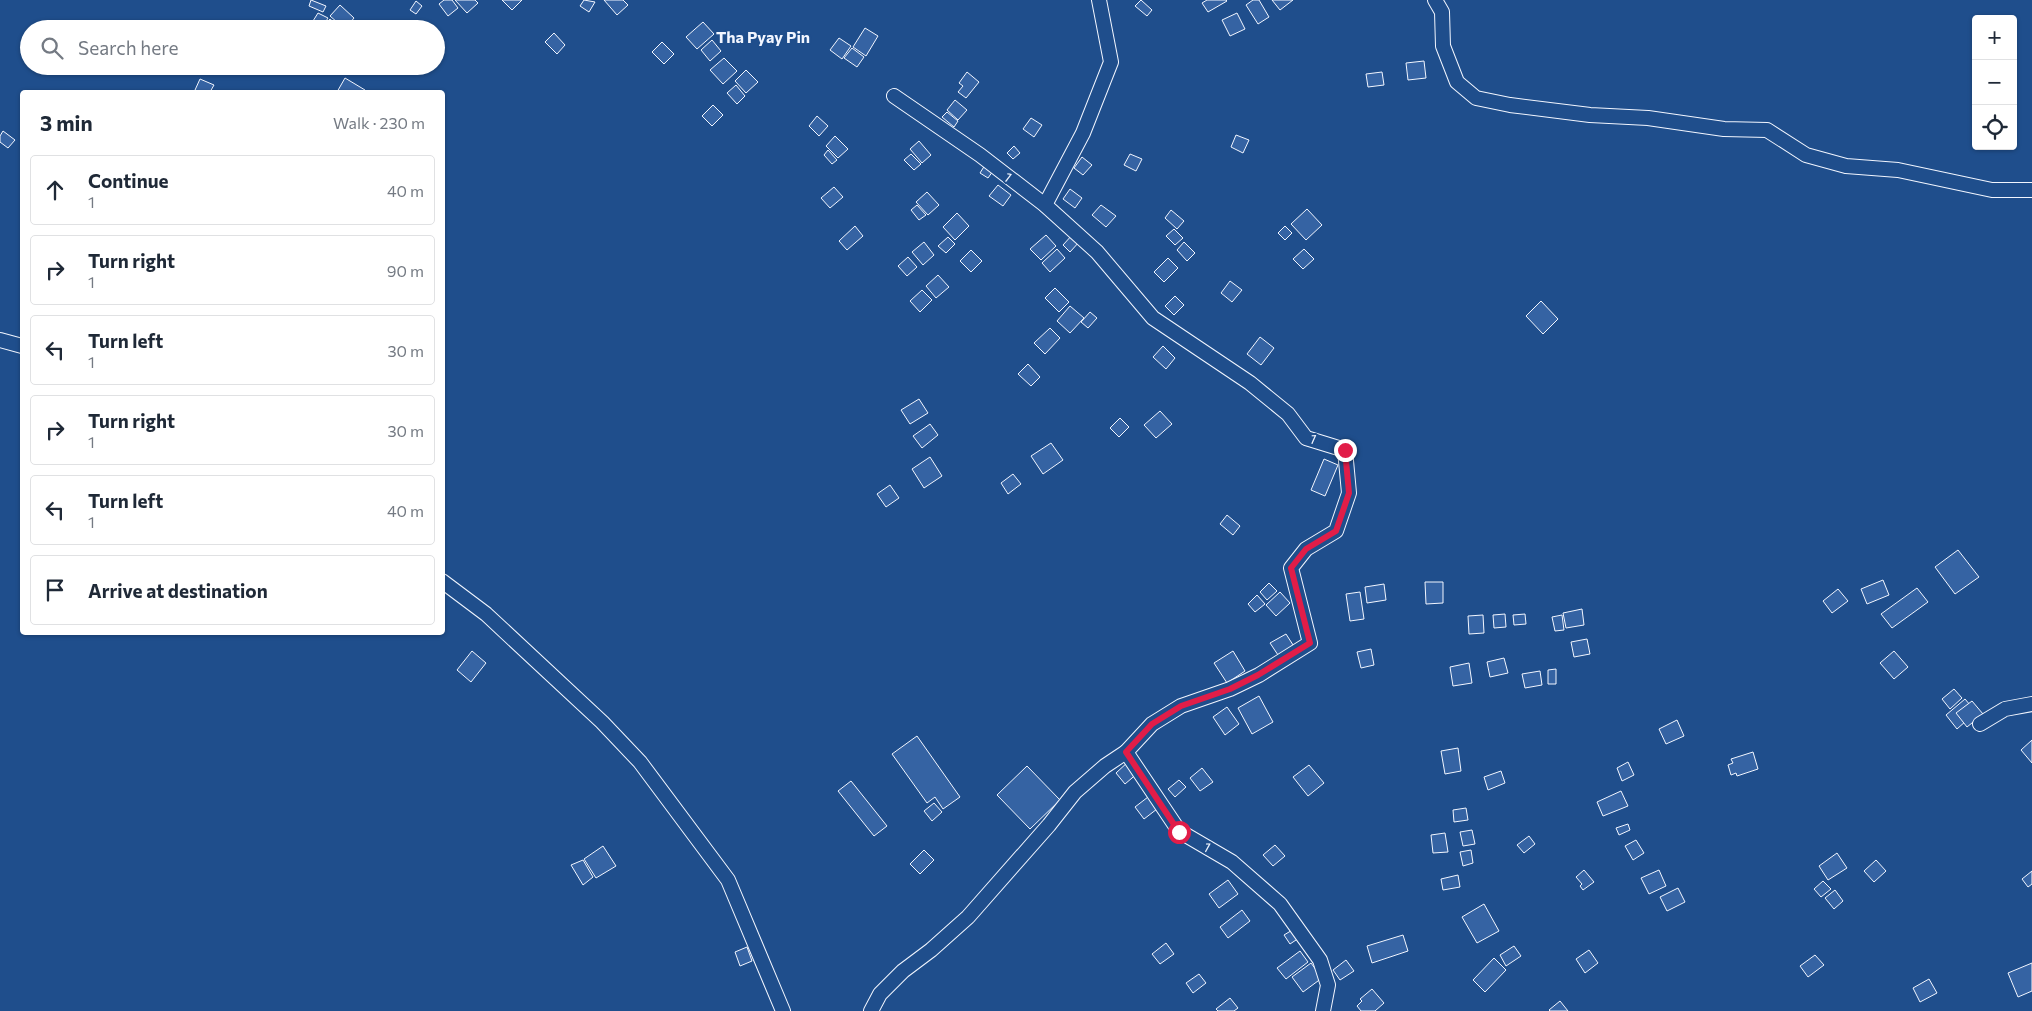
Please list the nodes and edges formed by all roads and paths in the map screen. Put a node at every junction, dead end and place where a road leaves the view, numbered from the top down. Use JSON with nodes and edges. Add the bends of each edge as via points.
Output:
{"nodes":[{"id":1,"x":1098,"y":0,"type":"edge"},
{"id":2,"x":1435,"y":0,"type":"edge"},
{"id":3,"x":894,"y":96,"type":"dead end"},
{"id":4,"x":2032,"y":190,"type":"edge"},
{"id":5,"x":1044,"y":205,"type":"junction"},
{"id":6,"x":0,"y":340,"type":"edge"},
{"id":7,"x":20,"y":345,"type":"edge"},
{"id":8,"x":445,"y":583,"type":"edge"},
{"id":9,"x":2032,"y":704,"type":"edge"},
{"id":10,"x":1980,"y":724,"type":"dead end"},
{"id":11,"x":1126,"y":752,"type":"junction"},
{"id":12,"x":783,"y":1011,"type":"edge"},
{"id":13,"x":871,"y":1011,"type":"edge"},
{"id":14,"x":1323,"y":1011,"type":"edge"}],
"edges":[{"from":1,"to":5,"type":"street","via":[[1111,62],[1083,133]]},
{"from":2,"to":4,"type":"street","via":[[1442,12],[1442,46],[1457,82],[1476,98],[1590,115],[1648,118],[1724,129],[1767,130],[1806,156],[1846,166],[1898,170],[1992,190]]},
{"from":3,"to":5,"type":"street","name":"1","via":[[980,155]]},
{"from":5,"to":11,"type":"street","name":"1","via":[[1096,252],[1153,318],[1250,383],[1288,414],[1306,438],[1345,450],[1349,493],[1336,531],[1306,549],[1291,568],[1310,643],[1230,689],[1181,706],[1152,724]]},
{"from":6,"to":7,"type":"street"},
{"from":8,"to":12,"type":"street","via":[[486,614],[602,722],[640,762],[728,880]]},
{"from":9,"to":10,"type":"street","via":[[2005,709]]},
{"from":11,"to":13,"type":"street","via":[[1076,792],[968,916],[932,950],[903,971],[880,994]]},
{"from":11,"to":14,"type":"street","name":"1","via":[[1179,832],[1232,862],[1280,904],[1320,960],[1328,986]]}]}
